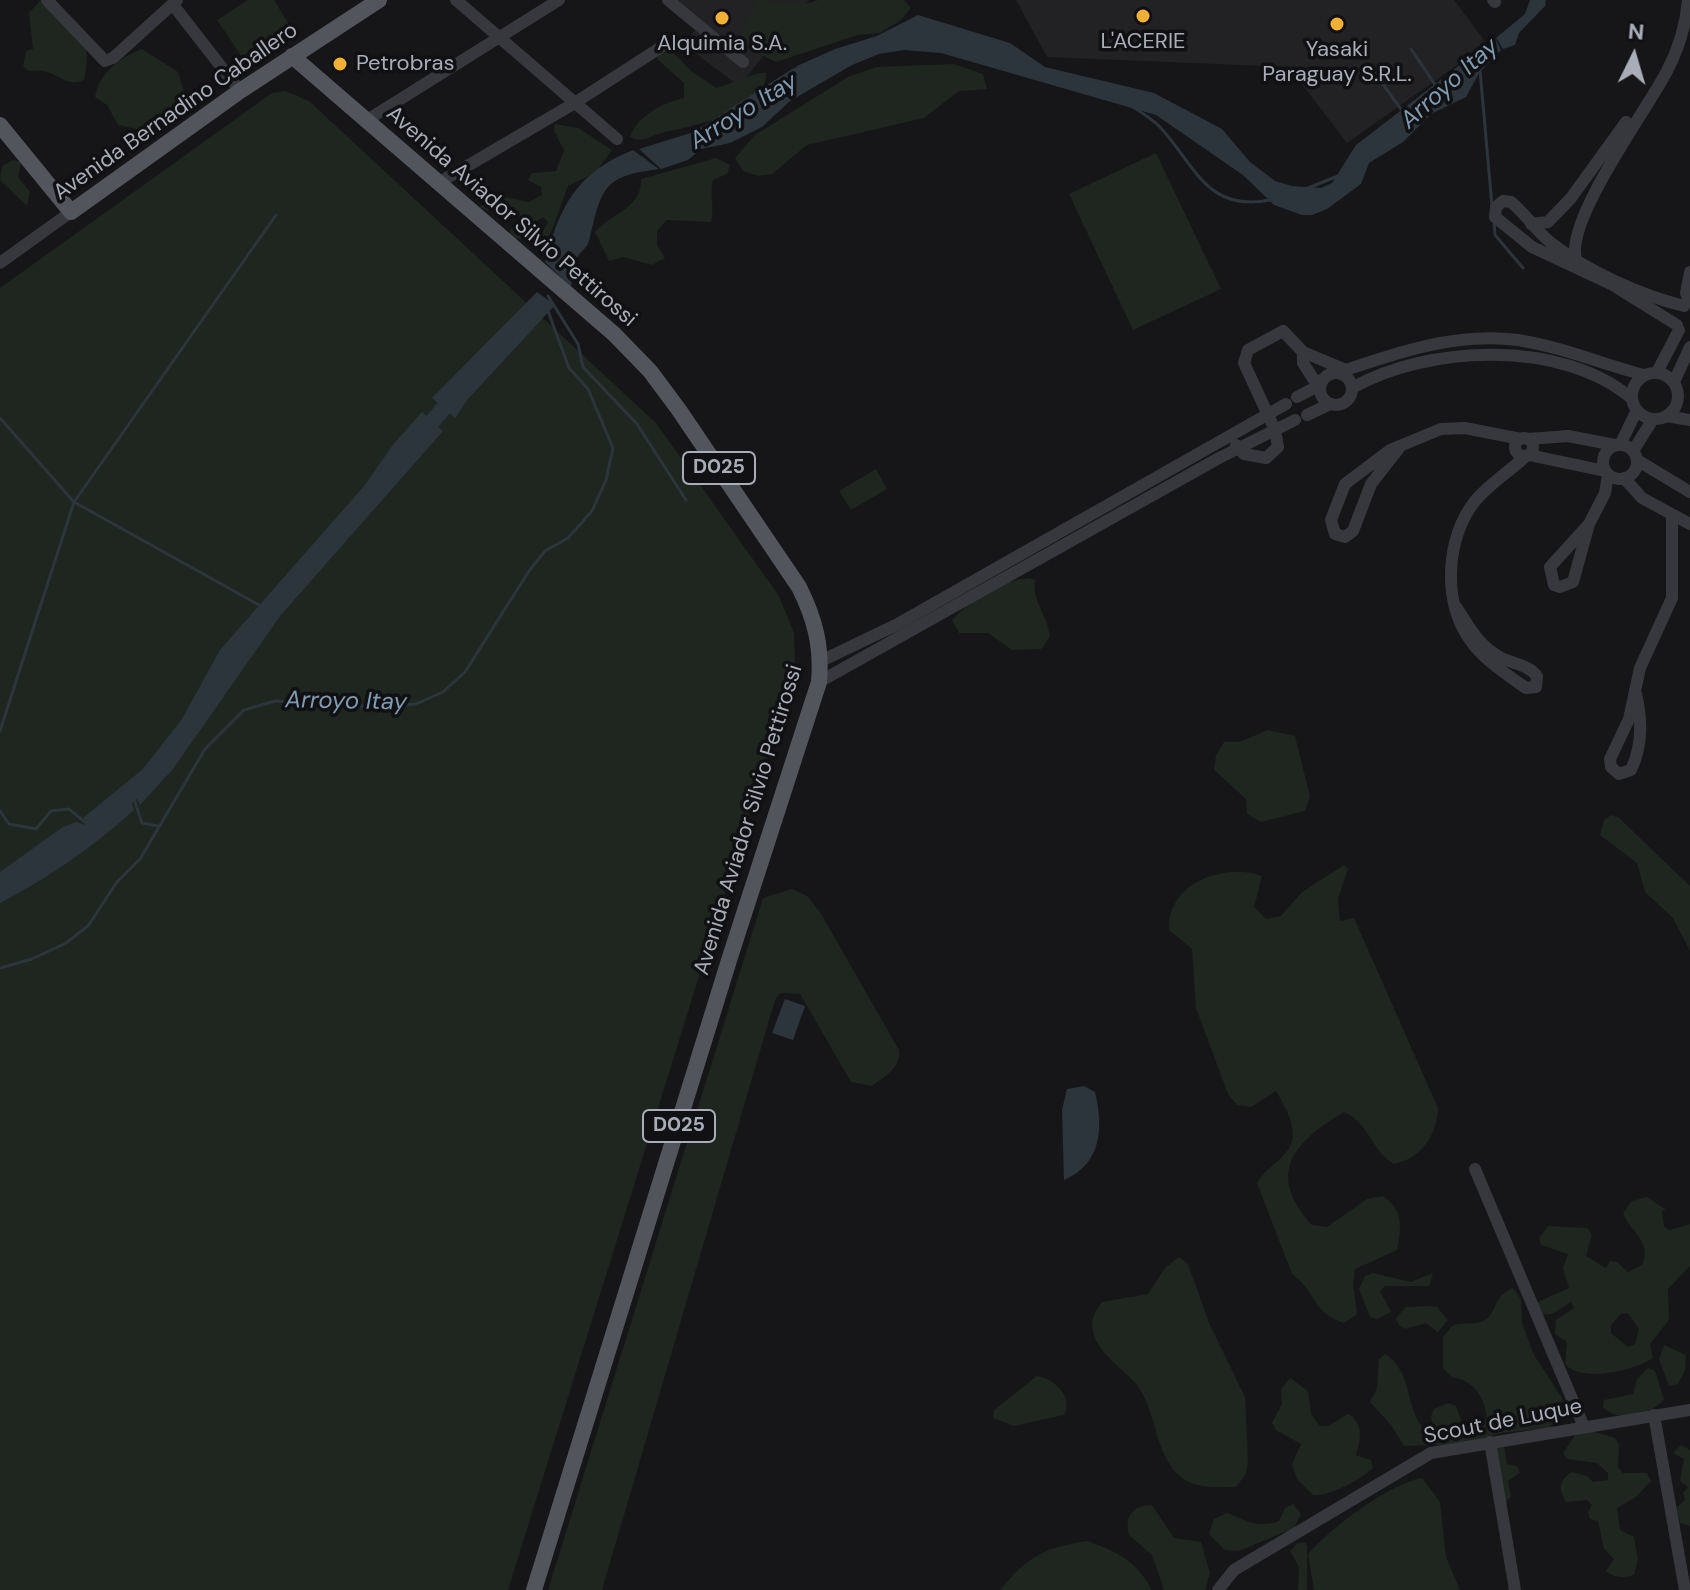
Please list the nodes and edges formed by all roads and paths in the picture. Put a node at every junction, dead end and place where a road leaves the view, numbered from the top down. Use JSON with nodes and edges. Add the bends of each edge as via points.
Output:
{"nodes":[{"id":1,"x":47,"y":0,"type":"edge"},
{"id":2,"x":379,"y":0,"type":"edge"},
{"id":3,"x":456,"y":0,"type":"edge"},
{"id":4,"x":559,"y":0,"type":"edge"},
{"id":5,"x":668,"y":0,"type":"edge"},
{"id":6,"x":1680,"y":0,"type":"edge"},
{"id":7,"x":1688,"y":0,"type":"edge"},
{"id":8,"x":175,"y":3,"type":"edge"},
{"id":9,"x":496,"y":38,"type":"junction"},
{"id":10,"x":669,"y":42,"type":"dead end"},
{"id":11,"x":292,"y":56,"type":"junction"},
{"id":12,"x":743,"y":62,"type":"dead end"},
{"id":13,"x":240,"y":91,"type":"junction"},
{"id":14,"x":573,"y":104,"type":"junction"},
{"id":15,"x":367,"y":120,"type":"junction"},
{"id":16,"x":0,"y":125,"type":"edge"},
{"id":17,"x":617,"y":139,"type":"dead end"},
{"id":18,"x":440,"y":182,"type":"junction"},
{"id":19,"x":71,"y":212,"type":"junction"},
{"id":20,"x":1531,"y":224,"type":"junction"},
{"id":21,"x":1576,"y":259,"type":"junction"},
{"id":22,"x":0,"y":263,"type":"edge"},
{"id":23,"x":1690,"y":272,"type":"edge"},
{"id":24,"x":1688,"y":303,"type":"edge"},
{"id":25,"x":1682,"y":331,"type":"edge"},
{"id":26,"x":1690,"y":347,"type":"edge"},
{"id":27,"x":1303,"y":352,"type":"junction"},
{"id":28,"x":1341,"y":372,"type":"junction"},
{"id":29,"x":1650,"y":373,"type":"junction"},
{"id":30,"x":1320,"y":383,"type":"junction"},
{"id":31,"x":1352,"y":388,"type":"junction"},
{"id":32,"x":1681,"y":391,"type":"edge"},
{"id":33,"x":1330,"y":404,"type":"junction"},
{"id":34,"x":1634,"y":404,"type":"junction"},
{"id":35,"x":1266,"y":415,"type":"junction"},
{"id":36,"x":1659,"y":418,"type":"junction"},
{"id":37,"x":1690,"y":420,"type":"edge"},
{"id":38,"x":1275,"y":430,"type":"junction"},
{"id":39,"x":1230,"y":436,"type":"junction"},
{"id":40,"x":1617,"y":445,"type":"junction"},
{"id":41,"x":1238,"y":448,"type":"junction"},
{"id":42,"x":1399,"y":448,"type":"junction"},
{"id":43,"x":1523,"y":448,"type":"junction"},
{"id":44,"x":1635,"y":455,"type":"junction"},
{"id":45,"x":1614,"y":476,"type":"junction"},
{"id":46,"x":1690,"y":492,"type":"edge"},
{"id":47,"x":1672,"y":517,"type":"junction"},
{"id":48,"x":1098,"y":520,"type":"junction"},
{"id":49,"x":1589,"y":524,"type":"junction"},
{"id":50,"x":1688,"y":524,"type":"edge"},
{"id":51,"x":1674,"y":539,"type":"junction"},
{"id":52,"x":1456,"y":607,"type":"junction"},
{"id":53,"x":821,"y":661,"type":"junction"},
{"id":54,"x":819,"y":682,"type":"junction"},
{"id":55,"x":1636,"y":694,"type":"junction"},
{"id":56,"x":1475,"y":1169,"type":"dead end"},
{"id":57,"x":1690,"y":1410,"type":"edge"},
{"id":58,"x":1654,"y":1415,"type":"junction"},
{"id":59,"x":1584,"y":1427,"type":"junction"},
{"id":60,"x":1490,"y":1442,"type":"junction"},
{"id":61,"x":534,"y":1590,"type":"edge"},
{"id":62,"x":1218,"y":1590,"type":"edge"},
{"id":63,"x":1515,"y":1590,"type":"edge"},
{"id":64,"x":1685,"y":1590,"type":"edge"}],
"edges":[{"from":1,"to":8,"type":"street","via":[[105,61]]},
{"from":2,"to":11,"type":"main road","name":"Avenida Bernadino Caballero"},
{"from":3,"to":9,"type":"street"},
{"from":4,"to":9,"type":"street"},
{"from":5,"to":12,"type":"street"},
{"from":6,"to":20,"type":"street","via":[[1671,45],[1628,119],[1563,206],[1548,222]]},
{"from":7,"to":21,"type":"street","via":[[1666,73],[1629,129],[1575,236]]},
{"from":8,"to":13,"type":"street"},
{"from":9,"to":14,"type":"street"},
{"from":9,"to":15,"type":"street"},
{"from":10,"to":14,"type":"street"},
{"from":11,"to":13,"type":"main road","name":"Avenida Bernadino Caballero"},
{"from":11,"to":15,"type":"main road","name":"Avenida Aviador Silvio Pettirossi","number":"D025"},
{"from":13,"to":19,"type":"main road","name":"Avenida Bernadino Caballero"},
{"from":14,"to":17,"type":"street"},
{"from":14,"to":18,"type":"street"},
{"from":15,"to":18,"type":"main road","name":"Avenida Aviador Silvio Pettirossi","number":"D025"},
{"from":16,"to":19,"type":"main road"},
{"from":18,"to":53,"type":"main road","name":"Avenida Aviador Silvio Pettirossi","number":"D025","via":[[650,371],[799,587],[813,616]]},
{"from":19,"to":22,"type":"street","name":"Avenida Bernadino Caballero"},
{"from":20,"to":21,"type":"street"},
{"from":20,"to":25,"type":"street","via":[[1511,202],[1496,207],[1495,217],[1522,241],[1611,284]]},
{"from":21,"to":24,"type":"street","via":[[1657,298]]},
{"from":23,"to":24,"type":"street"},
{"from":24,"to":25,"type":"street","via":[[1678,313]]},
{"from":25,"to":29,"type":"street"},
{"from":26,"to":32,"type":"street"},
{"from":27,"to":28,"type":"street"},
{"from":27,"to":30,"type":"street","via":[[1303,363]]},
{"from":27,"to":35,"type":"street","via":[[1283,331],[1245,354]]},
{"from":28,"to":29,"type":"street","via":[[1399,351],[1494,339],[1564,350]]},
{"from":28,"to":30,"type":"street"},
{"from":28,"to":31,"type":"street"},
{"from":29,"to":32,"type":"street"},
{"from":29,"to":34,"type":"street","via":[[1635,382]]},
{"from":30,"to":33,"type":"street","via":[[1320,395]]},
{"from":30,"to":35,"type":"street"},
{"from":31,"to":33,"type":"street","via":[[1343,403]]},
{"from":31,"to":34,"type":"street","via":[[1403,366],[1493,355],[1582,371],[1618,387]]},
{"from":32,"to":36,"type":"street","via":[[1674,409]]},
{"from":33,"to":38,"type":"street"},
{"from":34,"to":36,"type":"street"},
{"from":34,"to":40,"type":"street"},
{"from":35,"to":38,"type":"street"},
{"from":35,"to":39,"type":"street"},
{"from":36,"to":37,"type":"street"},
{"from":36,"to":44,"type":"street"},
{"from":38,"to":41,"type":"street"},
{"from":38,"to":41,"type":"street","via":[[1278,447],[1266,458]]},
{"from":39,"to":41,"type":"street"},
{"from":39,"to":48,"type":"street"},
{"from":40,"to":43,"type":"street","via":[[1568,436]]},
{"from":40,"to":44,"type":"street"},
{"from":40,"to":45,"type":"street","via":[[1604,455]]},
{"from":41,"to":48,"type":"street"},
{"from":42,"to":42,"type":"street","via":[[1378,457],[1345,484],[1331,520],[1335,534],[1345,537],[1353,531],[1371,484]]},
{"from":42,"to":43,"type":"street","via":[[1441,429],[1465,428]]},
{"from":43,"to":45,"type":"street"},
{"from":43,"to":52,"type":"street","via":[[1512,470],[1475,501],[1463,520],[1452,560]]},
{"from":44,"to":45,"type":"street","via":[[1635,469]]},
{"from":44,"to":46,"type":"street"},
{"from":45,"to":47,"type":"street"},
{"from":45,"to":49,"type":"street"},
{"from":47,"to":50,"type":"street"},
{"from":47,"to":51,"type":"street"},
{"from":48,"to":53,"type":"street"},
{"from":48,"to":54,"type":"street"},
{"from":49,"to":49,"type":"street","via":[[1550,567],[1554,585],[1573,582]]},
{"from":50,"to":51,"type":"street"},
{"from":51,"to":55,"type":"street","via":[[1672,598],[1640,668]]},
{"from":52,"to":52,"type":"street","via":[[1461,626],[1485,657],[1526,688],[1536,687],[1531,669],[1497,656],[1480,642]]},
{"from":53,"to":54,"type":"main road","name":"Avenida Aviador Silvio Pettirossi","number":"D025"},
{"from":54,"to":61,"type":"main road","name":"Avenida Aviador Silvio Pettirossi","number":"D025"},
{"from":55,"to":55,"type":"street","via":[[1624,735],[1610,759],[1619,774],[1631,770],[1636,761]]},
{"from":56,"to":59,"type":"street"},
{"from":57,"to":58,"type":"street","name":"Scout de Luque"},
{"from":58,"to":59,"type":"street","name":"Scout de Luque"},
{"from":58,"to":64,"type":"street"},
{"from":59,"to":60,"type":"street","name":"Scout de Luque"},
{"from":60,"to":62,"type":"street","name":"Scout de Luque","via":[[1414,1461],[1234,1570]]},
{"from":60,"to":63,"type":"street"}]}
